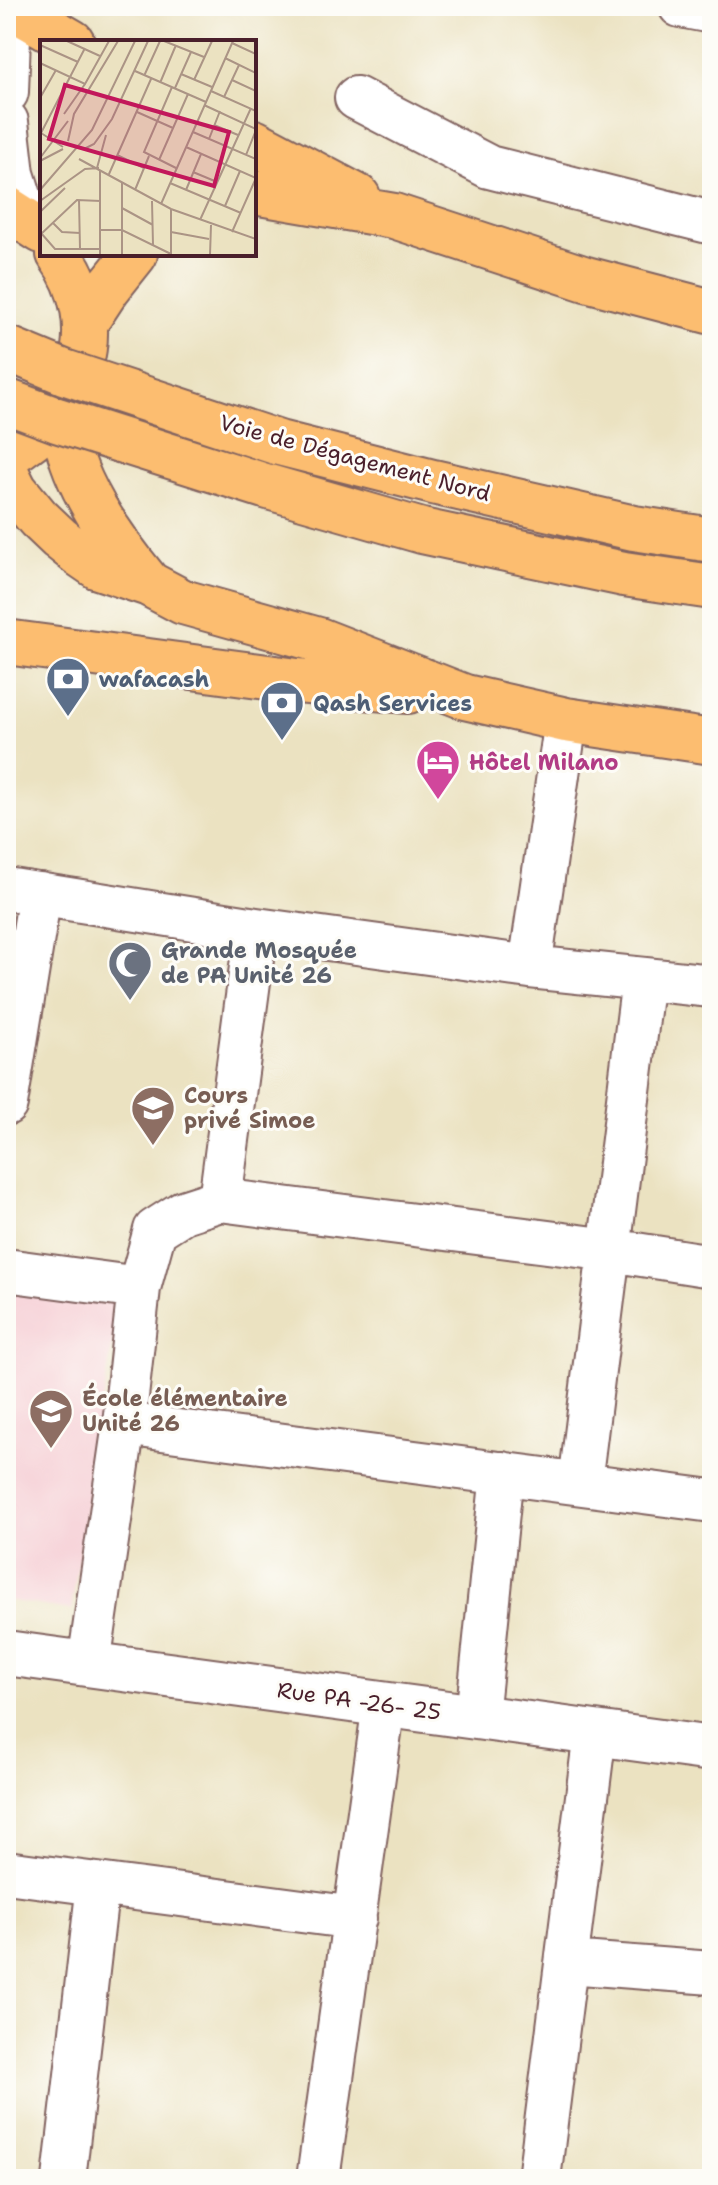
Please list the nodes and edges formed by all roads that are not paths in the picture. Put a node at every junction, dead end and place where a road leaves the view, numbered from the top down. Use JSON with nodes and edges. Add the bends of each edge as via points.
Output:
{"nodes":[{"id":1,"x":680,"y":6,"type":"edge"},
{"id":2,"x":712,"y":12,"type":"edge"},
{"id":3,"x":11,"y":21,"type":"edge"},
{"id":4,"x":66,"y":40,"type":"edge"},
{"id":5,"x":6,"y":92,"type":"edge"},
{"id":6,"x":356,"y":98,"type":"dead end"},
{"id":7,"x":6,"y":122,"type":"edge"},
{"id":8,"x":256,"y":143,"type":"edge"},
{"id":9,"x":258,"y":194,"type":"edge"},
{"id":10,"x":394,"y":216,"type":"junction"},
{"id":11,"x":25,"y":219,"type":"edge"},
{"id":12,"x":712,"y":223,"type":"edge"},
{"id":13,"x":60,"y":256,"type":"edge"},
{"id":14,"x":133,"y":256,"type":"edge"},
{"id":15,"x":712,"y":312,"type":"edge"},
{"id":16,"x":85,"y":323,"type":"junction"},
{"id":17,"x":6,"y":348,"type":"edge"},
{"id":18,"x":6,"y":401,"type":"edge"},
{"id":19,"x":64,"y":405,"type":"junction"},
{"id":20,"x":6,"y":455,"type":"edge"},
{"id":21,"x":6,"y":472,"type":"edge"},
{"id":22,"x":712,"y":540,"type":"edge"},
{"id":23,"x":149,"y":584,"type":"junction"},
{"id":24,"x":712,"y":587,"type":"edge"},
{"id":25,"x":6,"y":642,"type":"edge"},
{"id":26,"x":465,"y":697,"type":"junction"},
{"id":27,"x":566,"y":720,"type":"junction"},
{"id":28,"x":712,"y":742,"type":"edge"},
{"id":29,"x":23,"y":891,"type":"edge"},
{"id":30,"x":256,"y":929,"type":"junction"},
{"id":31,"x":530,"y":967,"type":"junction"},
{"id":32,"x":643,"y":979,"type":"junction"},
{"id":33,"x":712,"y":986,"type":"edge"},
{"id":34,"x":6,"y":1104,"type":"edge"},
{"id":35,"x":220,"y":1200,"type":"junction"},
{"id":36,"x":610,"y":1250,"type":"junction"},
{"id":37,"x":712,"y":1266,"type":"edge"},
{"id":38,"x":6,"y":1270,"type":"edge"},
{"id":39,"x":139,"y":1288,"type":"junction"},
{"id":40,"x":124,"y":1424,"type":"junction"},
{"id":41,"x":502,"y":1473,"type":"junction"},
{"id":42,"x":580,"y":1483,"type":"junction"},
{"id":43,"x":712,"y":1501,"type":"edge"},
{"id":44,"x":6,"y":1653,"type":"edge"},
{"id":45,"x":89,"y":1664,"type":"junction"},
{"id":46,"x":384,"y":1704,"type":"junction"},
{"id":47,"x":477,"y":1717,"type":"junction"},
{"id":48,"x":595,"y":1733,"type":"junction"},
{"id":49,"x":712,"y":1749,"type":"edge"},
{"id":50,"x":6,"y":1872,"type":"edge"},
{"id":51,"x":98,"y":1884,"type":"junction"},
{"id":52,"x":355,"y":1918,"type":"junction"},
{"id":53,"x":568,"y":1962,"type":"junction"},
{"id":54,"x":712,"y":1973,"type":"edge"},
{"id":55,"x":64,"y":2179,"type":"edge"},
{"id":56,"x":318,"y":2179,"type":"edge"},
{"id":57,"x":539,"y":2179,"type":"edge"}],
"edges":[{"from":1,"to":2,"type":"street"},
{"from":3,"to":4,"type":"main road"},
{"from":3,"to":5,"type":"street"},
{"from":6,"to":12,"type":"street","via":[[489,167]]},
{"from":7,"to":11,"type":"street","via":[[12,174]]},
{"from":8,"to":10,"type":"main road"},
{"from":9,"to":10,"type":"main road"},
{"from":10,"to":15,"type":"main road","via":[[586,279]]},
{"from":13,"to":16,"type":"main road","via":[[80,295]]},
{"from":14,"to":16,"type":"main road"},
{"from":16,"to":19,"type":"main road","via":[[84,352]]},
{"from":17,"to":22,"type":"main road","name":"Voie de Dégagement Nord","bridge":true,"via":[[279,443],[634,528]]},
{"from":18,"to":24,"type":"main road","bridge":true,"via":[[422,531]]},
{"from":19,"to":20,"type":"main road","via":[[46,427]]},
{"from":19,"to":23,"type":"main road","via":[[66,436],[87,495]]},
{"from":21,"to":23,"type":"main road","via":[[15,490],[59,538],[98,567]]},
{"from":23,"to":26,"type":"main road","via":[[183,602],[319,640]]},
{"from":25,"to":26,"type":"main road"},
{"from":26,"to":27,"type":"main road"},
{"from":27,"to":28,"type":"main road"},
{"from":27,"to":31,"type":"street"},
{"from":29,"to":30,"type":"street"},
{"from":29,"to":34,"type":"street"},
{"from":30,"to":31,"type":"street"},
{"from":30,"to":35,"type":"street"},
{"from":31,"to":32,"type":"street"},
{"from":32,"to":33,"type":"street"},
{"from":32,"to":36,"type":"street"},
{"from":35,"to":36,"type":"street"},
{"from":35,"to":39,"type":"street","via":[[183,1212],[155,1230]]},
{"from":36,"to":37,"type":"street"},
{"from":36,"to":42,"type":"street"},
{"from":38,"to":39,"type":"street"},
{"from":39,"to":40,"type":"street"},
{"from":40,"to":41,"type":"street"},
{"from":40,"to":45,"type":"street"},
{"from":41,"to":42,"type":"street"},
{"from":41,"to":47,"type":"street"},
{"from":42,"to":43,"type":"street"},
{"from":44,"to":45,"type":"street","name":"Rue PA -26- 25"},
{"from":45,"to":46,"type":"street","name":"Rue PA -26- 25"},
{"from":46,"to":47,"type":"street","name":"Rue PA -26- 25"},
{"from":46,"to":52,"type":"street"},
{"from":47,"to":48,"type":"street","name":"Rue PA -26- 25"},
{"from":48,"to":49,"type":"street","name":"Rue PA -26- 25"},
{"from":48,"to":53,"type":"street"},
{"from":50,"to":51,"type":"street"},
{"from":51,"to":52,"type":"street"},
{"from":51,"to":55,"type":"street"},
{"from":52,"to":56,"type":"street"},
{"from":53,"to":54,"type":"street"},
{"from":53,"to":57,"type":"street"}]}
